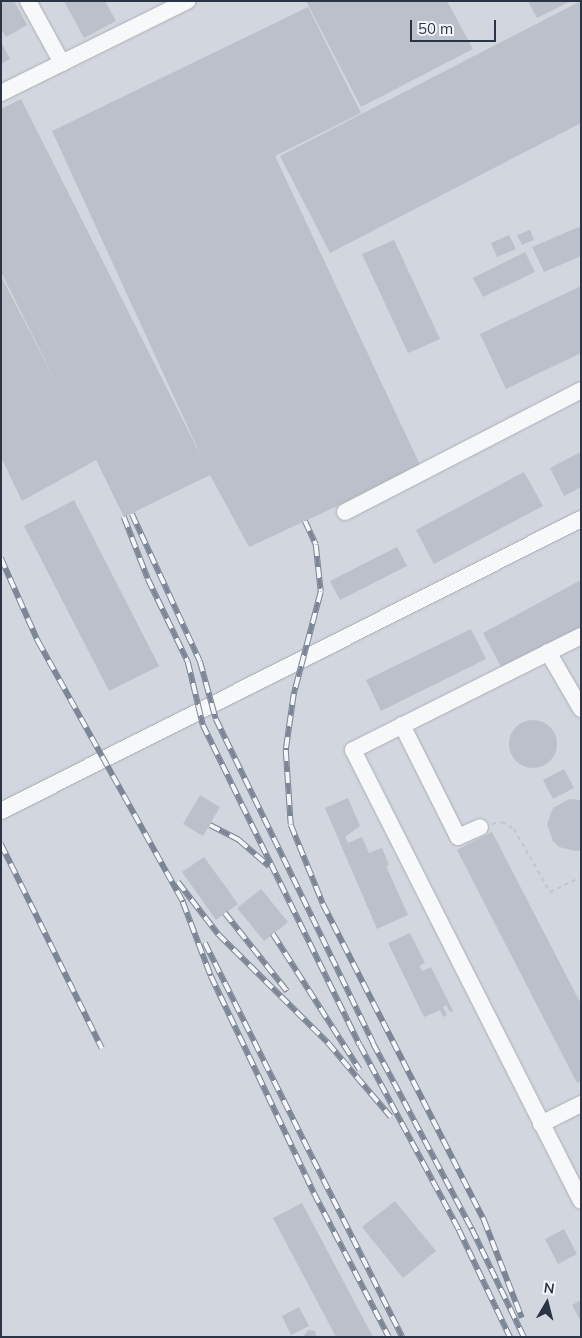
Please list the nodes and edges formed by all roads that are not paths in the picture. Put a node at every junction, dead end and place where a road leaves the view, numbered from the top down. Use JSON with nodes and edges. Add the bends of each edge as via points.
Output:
{"nodes":[{"id":1,"x":28,"y":1,"type":"edge"},
{"id":2,"x":187,"y":1,"type":"edge"},
{"id":3,"x":62,"y":63,"type":"junction"},
{"id":4,"x":1,"y":94,"type":"edge"},
{"id":5,"x":581,"y":390,"type":"edge"},
{"id":6,"x":345,"y":512,"type":"dead end"},
{"id":7,"x":581,"y":519,"type":"edge"},
{"id":8,"x":581,"y":636,"type":"edge"},
{"id":9,"x":548,"y":652,"type":"junction"},
{"id":10,"x":581,"y":709,"type":"edge"},
{"id":11,"x":402,"y":725,"type":"junction"},
{"id":12,"x":1,"y":811,"type":"edge"},
{"id":13,"x":480,"y":827,"type":"road end"},
{"id":14,"x":581,"y":1104,"type":"edge"},
{"id":15,"x":541,"y":1124,"type":"junction"},
{"id":16,"x":581,"y":1202,"type":"edge"}],
"edges":[{"from":1,"to":3,"type":"street"},
{"from":2,"to":3,"type":"street"},
{"from":3,"to":4,"type":"street"},
{"from":5,"to":6,"type":"street"},
{"from":7,"to":12,"type":"street"},
{"from":8,"to":9,"type":"street"},
{"from":9,"to":10,"type":"street"},
{"from":9,"to":11,"type":"street"},
{"from":11,"to":13,"type":"street","via":[[458,837]]},
{"from":11,"to":15,"type":"street","via":[[353,750],[355,758]]},
{"from":14,"to":15,"type":"street"},
{"from":15,"to":16,"type":"street"}]}
